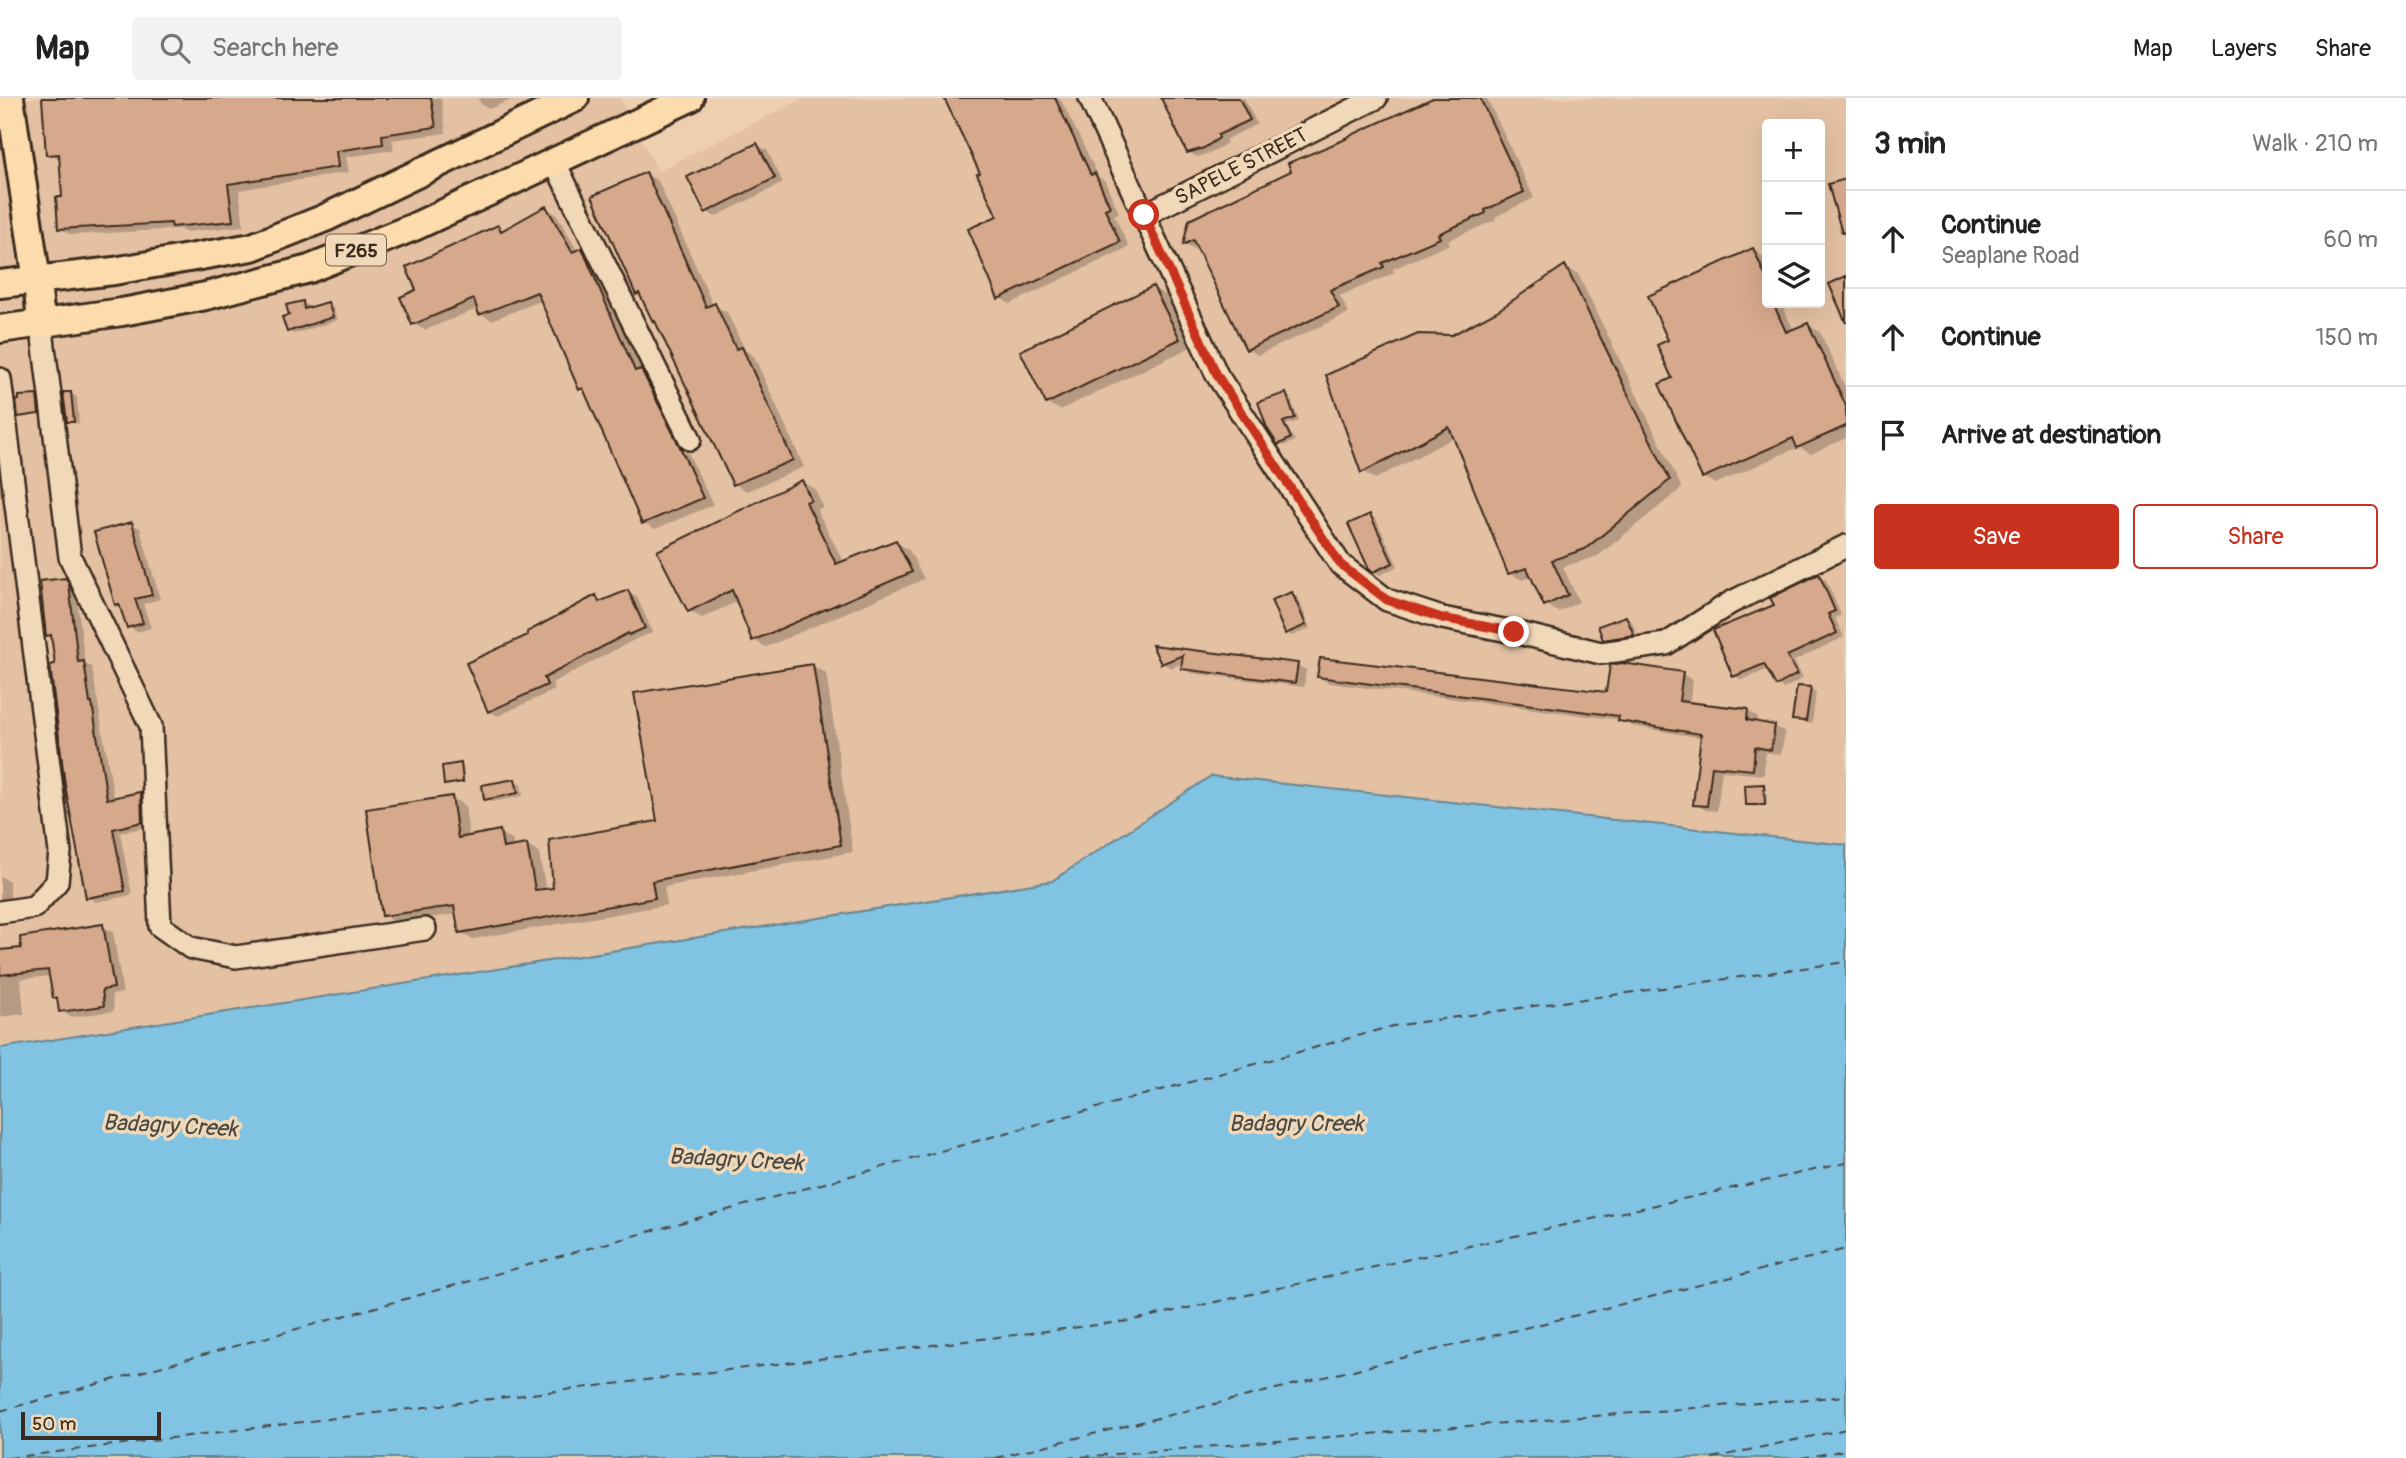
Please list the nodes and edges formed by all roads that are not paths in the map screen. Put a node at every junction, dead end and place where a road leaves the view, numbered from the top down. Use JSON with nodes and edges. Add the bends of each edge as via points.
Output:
{"nodes":[{"id":1,"x":10,"y":98,"type":"edge"},
{"id":2,"x":575,"y":98,"type":"edge"},
{"id":3,"x":690,"y":98,"type":"edge"},
{"id":4,"x":1090,"y":98,"type":"edge"},
{"id":5,"x":1376,"y":98,"type":"edge"},
{"id":6,"x":554,"y":161,"type":"junction"},
{"id":7,"x":1144,"y":215,"type":"junction"},
{"id":8,"x":37,"y":281,"type":"junction"},
{"id":9,"x":0,"y":284,"type":"edge"},
{"id":10,"x":41,"y":322,"type":"junction"},
{"id":11,"x":0,"y":329,"type":"edge"},
{"id":12,"x":0,"y":379,"type":"edge"},
{"id":13,"x":690,"y":439,"type":"dead end"},
{"id":14,"x":1846,"y":546,"type":"edge"},
{"id":15,"x":0,"y":912,"type":"edge"},
{"id":16,"x":425,"y":929,"type":"dead end"}],
"edges":[{"from":1,"to":8,"type":"main road"},
{"from":2,"to":8,"type":"main road","number":"F265","via":[[325,218],[252,247]]},
{"from":3,"to":6,"type":"main road","number":"F265"},
{"from":4,"to":7,"type":"street"},
{"from":5,"to":7,"type":"street","name":"SAPELE STREET"},
{"from":6,"to":10,"type":"main road","number":"F265","via":[[309,269],[206,296]]},
{"from":6,"to":13,"type":"street"},
{"from":7,"to":14,"type":"street","via":[[1217,375],[1340,564],[1387,600],[1442,618],[1601,653],[1666,644],[1730,603]]},
{"from":8,"to":9,"type":"main road","number":"F265"},
{"from":8,"to":10,"type":"main road"},
{"from":10,"to":11,"type":"main road","number":"F265"},
{"from":10,"to":16,"type":"street","via":[[70,557],[151,726],[160,926],[191,948],[236,957]]},
{"from":12,"to":15,"type":"street","via":[[60,852],[57,881],[34,907]]}]}
